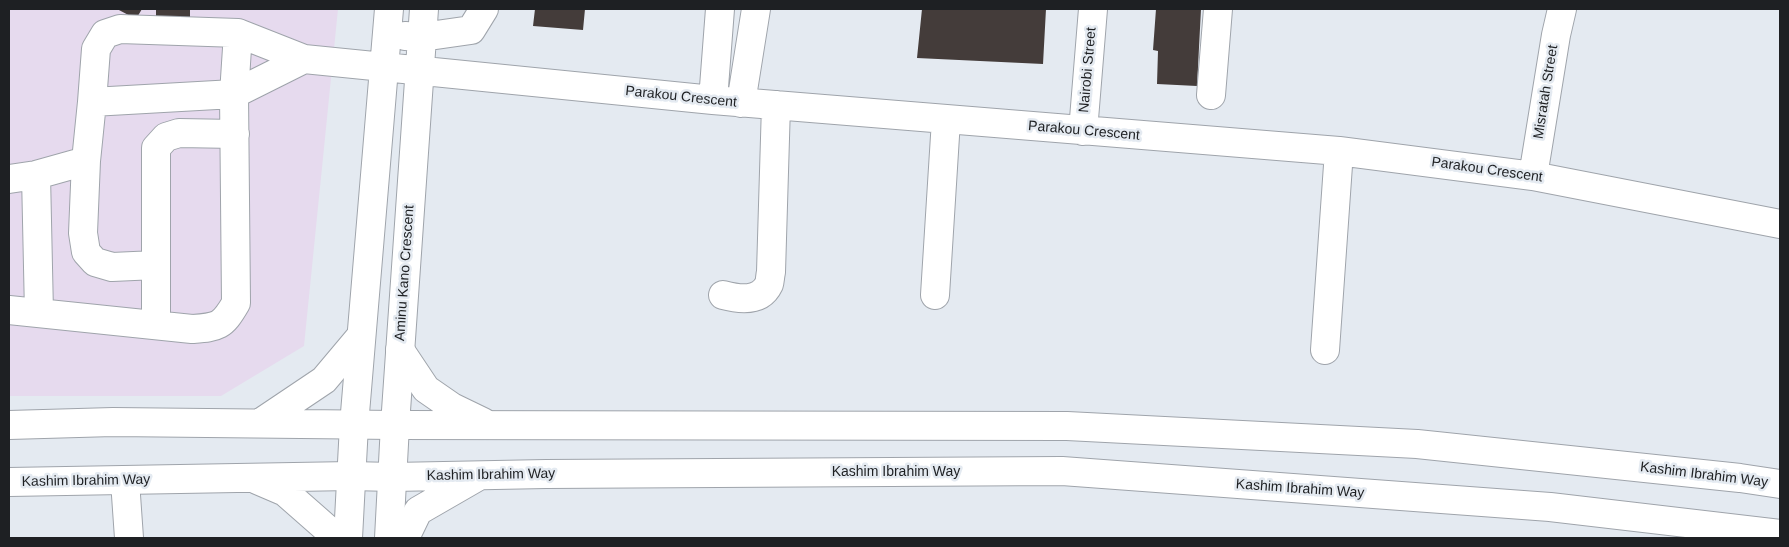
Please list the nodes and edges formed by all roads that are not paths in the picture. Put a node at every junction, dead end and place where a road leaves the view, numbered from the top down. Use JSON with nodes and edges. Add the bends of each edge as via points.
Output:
{"nodes":[{"id":1,"x":424,"y":9,"type":"edge"},
{"id":2,"x":484,"y":9,"type":"edge"},
{"id":3,"x":720,"y":9,"type":"edge"},
{"id":4,"x":756,"y":9,"type":"edge"},
{"id":5,"x":1093,"y":9,"type":"edge"},
{"id":6,"x":1218,"y":9,"type":"edge"},
{"id":7,"x":1562,"y":9,"type":"edge"},
{"id":8,"x":387,"y":22,"type":"edge"},
{"id":9,"x":238,"y":33,"type":"junction"},
{"id":10,"x":422,"y":37,"type":"junction"},
{"id":11,"x":304,"y":59,"type":"junction"},
{"id":12,"x":384,"y":66,"type":"junction"},
{"id":13,"x":419,"y":71,"type":"junction"},
{"id":14,"x":234,"y":94,"type":"junction"},
{"id":15,"x":1211,"y":95,"type":"dead end"},
{"id":16,"x":713,"y":100,"type":"junction"},
{"id":17,"x":92,"y":102,"type":"junction"},
{"id":18,"x":741,"y":103,"type":"junction"},
{"id":19,"x":776,"y":106,"type":"junction"},
{"id":20,"x":946,"y":120,"type":"junction"},
{"id":21,"x":1083,"y":131,"type":"junction"},
{"id":22,"x":235,"y":134,"type":"junction"},
{"id":23,"x":1340,"y":151,"type":"junction"},
{"id":24,"x":86,"y":161,"type":"junction"},
{"id":25,"x":36,"y":175,"type":"junction"},
{"id":26,"x":1533,"y":176,"type":"junction"},
{"id":27,"x":9,"y":179,"type":"edge"},
{"id":28,"x":1780,"y":224,"type":"edge"},
{"id":29,"x":156,"y":265,"type":"junction"},
{"id":30,"x":935,"y":294,"type":"dead end"},
{"id":31,"x":723,"y":295,"type":"dead end"},
{"id":32,"x":9,"y":310,"type":"edge"},
{"id":33,"x":39,"y":313,"type":"junction"},
{"id":34,"x":156,"y":325,"type":"junction"},
{"id":35,"x":361,"y":336,"type":"junction"},
{"id":36,"x":400,"y":350,"type":"junction"},
{"id":37,"x":1325,"y":350,"type":"dead end"},
{"id":38,"x":260,"y":423,"type":"junction"},
{"id":39,"x":9,"y":425,"type":"edge"},
{"id":40,"x":354,"y":425,"type":"junction"},
{"id":41,"x":395,"y":425,"type":"junction"},
{"id":42,"x":491,"y":425,"type":"junction"},
{"id":43,"x":481,"y":475,"type":"junction"},
{"id":44,"x":351,"y":476,"type":"junction"},
{"id":45,"x":253,"y":478,"type":"junction"},
{"id":46,"x":393,"y":478,"type":"junction"},
{"id":47,"x":125,"y":481,"type":"junction"},
{"id":48,"x":9,"y":482,"type":"edge"},
{"id":49,"x":1780,"y":484,"type":"edge"},
{"id":50,"x":1780,"y":534,"type":"edge"},
{"id":51,"x":129,"y":538,"type":"edge"},
{"id":52,"x":331,"y":538,"type":"edge"},
{"id":53,"x":348,"y":538,"type":"edge"},
{"id":54,"x":389,"y":538,"type":"edge"},
{"id":55,"x":404,"y":538,"type":"edge"}],
"edges":[{"from":1,"to":10,"type":"main road","name":"Aminu Kano Crescent"},
{"from":2,"to":10,"type":"main road","via":[[471,30]]},
{"from":3,"to":16,"type":"main road"},
{"from":4,"to":18,"type":"main road"},
{"from":5,"to":21,"type":"main road","name":"Nairobi Street"},
{"from":6,"to":15,"type":"main road"},
{"from":7,"to":26,"type":"main road","name":"Misratah Street"},
{"from":8,"to":10,"type":"main road"},
{"from":8,"to":12,"type":"main road"},
{"from":9,"to":11,"type":"main road","name":"Parakou Crescent"},
{"from":9,"to":14,"type":"main road"},
{"from":9,"to":17,"type":"main road","name":"Parakou Crescent","via":[[120,29],[105,34],[96,49]]},
{"from":10,"to":13,"type":"main road","name":"Aminu Kano Crescent"},
{"from":11,"to":12,"type":"main road","name":"Parakou Crescent"},
{"from":11,"to":14,"type":"main road"},
{"from":12,"to":13,"type":"main road","name":"Parakou Crescent"},
{"from":12,"to":35,"type":"main road"},
{"from":13,"to":16,"type":"main road","name":"Parakou Crescent"},
{"from":13,"to":36,"type":"main road","name":"Aminu Kano Crescent"},
{"from":14,"to":17,"type":"main road"},
{"from":14,"to":22,"type":"main road"},
{"from":16,"to":18,"type":"main road","name":"Parakou Crescent"},
{"from":17,"to":24,"type":"main road","name":"Parakou Crescent"},
{"from":18,"to":19,"type":"main road","name":"Parakou Crescent"},
{"from":19,"to":20,"type":"main road","name":"Parakou Crescent"},
{"from":19,"to":31,"type":"main road","via":[[769,284],[761,293],[748,299]]},
{"from":20,"to":21,"type":"main road","name":"Parakou Crescent"},
{"from":20,"to":30,"type":"main road"},
{"from":21,"to":23,"type":"main road","name":"Parakou Crescent"},
{"from":22,"to":29,"type":"main road","via":[[179,133],[166,137],[156,148]]},
{"from":22,"to":34,"type":"main road","via":[[236,303],[227,319],[214,327],[192,329]]},
{"from":23,"to":26,"type":"main road","name":"Parakou Crescent"},
{"from":23,"to":37,"type":"main road"},
{"from":24,"to":25,"type":"main road"},
{"from":24,"to":29,"type":"main road","name":"Parakou Crescent","via":[[83,233],[86,252],[95,262],[112,267]]},
{"from":25,"to":27,"type":"main road"},
{"from":25,"to":33,"type":"main road"},
{"from":26,"to":28,"type":"main road","name":"Parakou Crescent"},
{"from":29,"to":34,"type":"main road"},
{"from":32,"to":33,"type":"main road"},
{"from":33,"to":34,"type":"main road"},
{"from":35,"to":38,"type":"main road","via":[[324,380]]},
{"from":35,"to":40,"type":"main road"},
{"from":36,"to":41,"type":"main road","name":"Aminu Kano Crescent"},
{"from":36,"to":42,"type":"main road","via":[[426,389],[452,407]]},
{"from":38,"to":39,"type":"main road","name":"Kashim Ibrahim Way"},
{"from":38,"to":40,"type":"main road","name":"Kashim Ibrahim Way"},
{"from":40,"to":41,"type":"main road","name":"Kashim Ibrahim Way"},
{"from":40,"to":44,"type":"main road"},
{"from":41,"to":42,"type":"main road","name":"Kashim Ibrahim Way"},
{"from":41,"to":46,"type":"main road","name":"Aminu Kano Crescent"},
{"from":42,"to":49,"type":"main road","name":"Kashim Ibrahim Way","via":[[1067,426],[1417,444]]},
{"from":43,"to":46,"type":"main road","name":"Kashim Ibrahim Way"},
{"from":43,"to":50,"type":"main road","name":"Kashim Ibrahim Way","via":[[1062,471],[1550,507]]},
{"from":43,"to":55,"type":"main road","via":[[418,510]]},
{"from":44,"to":45,"type":"main road","name":"Kashim Ibrahim Way"},
{"from":44,"to":46,"type":"main road","name":"Kashim Ibrahim Way"},
{"from":44,"to":53,"type":"main road"},
{"from":45,"to":47,"type":"main road","name":"Kashim Ibrahim Way"},
{"from":45,"to":52,"type":"main road","via":[[285,492],[326,528]]},
{"from":46,"to":54,"type":"main road","name":"Aminu Kano Crescent"},
{"from":47,"to":48,"type":"main road","name":"Kashim Ibrahim Way"},
{"from":47,"to":51,"type":"main road"}]}
